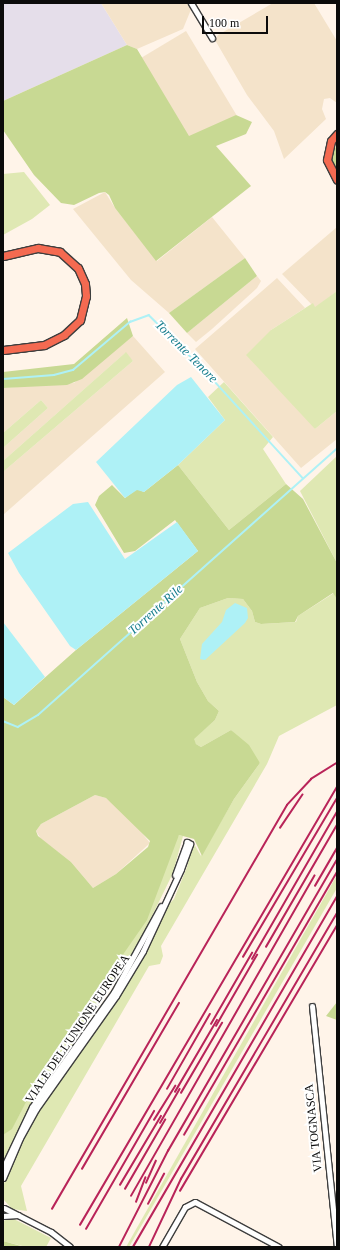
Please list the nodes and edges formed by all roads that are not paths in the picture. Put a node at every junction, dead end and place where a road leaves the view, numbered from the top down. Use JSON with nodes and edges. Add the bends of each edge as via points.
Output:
{"nodes":[{"id":1,"x":192,"y":3,"type":"edge"},
{"id":2,"x":212,"y":38,"type":"dead end"},
{"id":3,"x":337,"y":134,"type":"edge"},
{"id":4,"x":337,"y":180,"type":"edge"},
{"id":5,"x":3,"y":256,"type":"edge"},
{"id":6,"x":3,"y":350,"type":"edge"},
{"id":7,"x":312,"y":1006,"type":"dead end"},
{"id":8,"x":3,"y":1168,"type":"edge"},
{"id":9,"x":3,"y":1178,"type":"edge"},
{"id":10,"x":4,"y":1206,"type":"edge"},
{"id":11,"x":3,"y":1215,"type":"edge"},
{"id":12,"x":19,"y":1216,"type":"junction"},
{"id":13,"x":70,"y":1247,"type":"edge"},
{"id":14,"x":162,"y":1247,"type":"edge"},
{"id":15,"x":279,"y":1247,"type":"edge"},
{"id":16,"x":337,"y":1247,"type":"edge"}],
"edges":[{"from":1,"to":2,"type":"street"},
{"from":3,"to":4,"type":"highway","via":[[331,142],[327,160]]},
{"from":5,"to":6,"type":"highway","via":[[45,248],[67,257],[78,268],[85,284],[85,307],[80,320],[64,335],[44,345]]},
{"from":7,"to":16,"type":"street","name":"VIA TOGNASCA"},
{"from":8,"to":9,"type":"street","name":"VIALE DELL'UNIONE EUROPEA","via":[[32,1107],[128,970],[157,916],[187,842],[190,844],[143,951],[116,996],[36,1109]]},
{"from":10,"to":11,"type":"street"},
{"from":10,"to":12,"type":"street"},
{"from":11,"to":12,"type":"street"},
{"from":12,"to":13,"type":"street","via":[[51,1232]]},
{"from":14,"to":15,"type":"street","via":[[186,1207],[195,1202]]}]}
